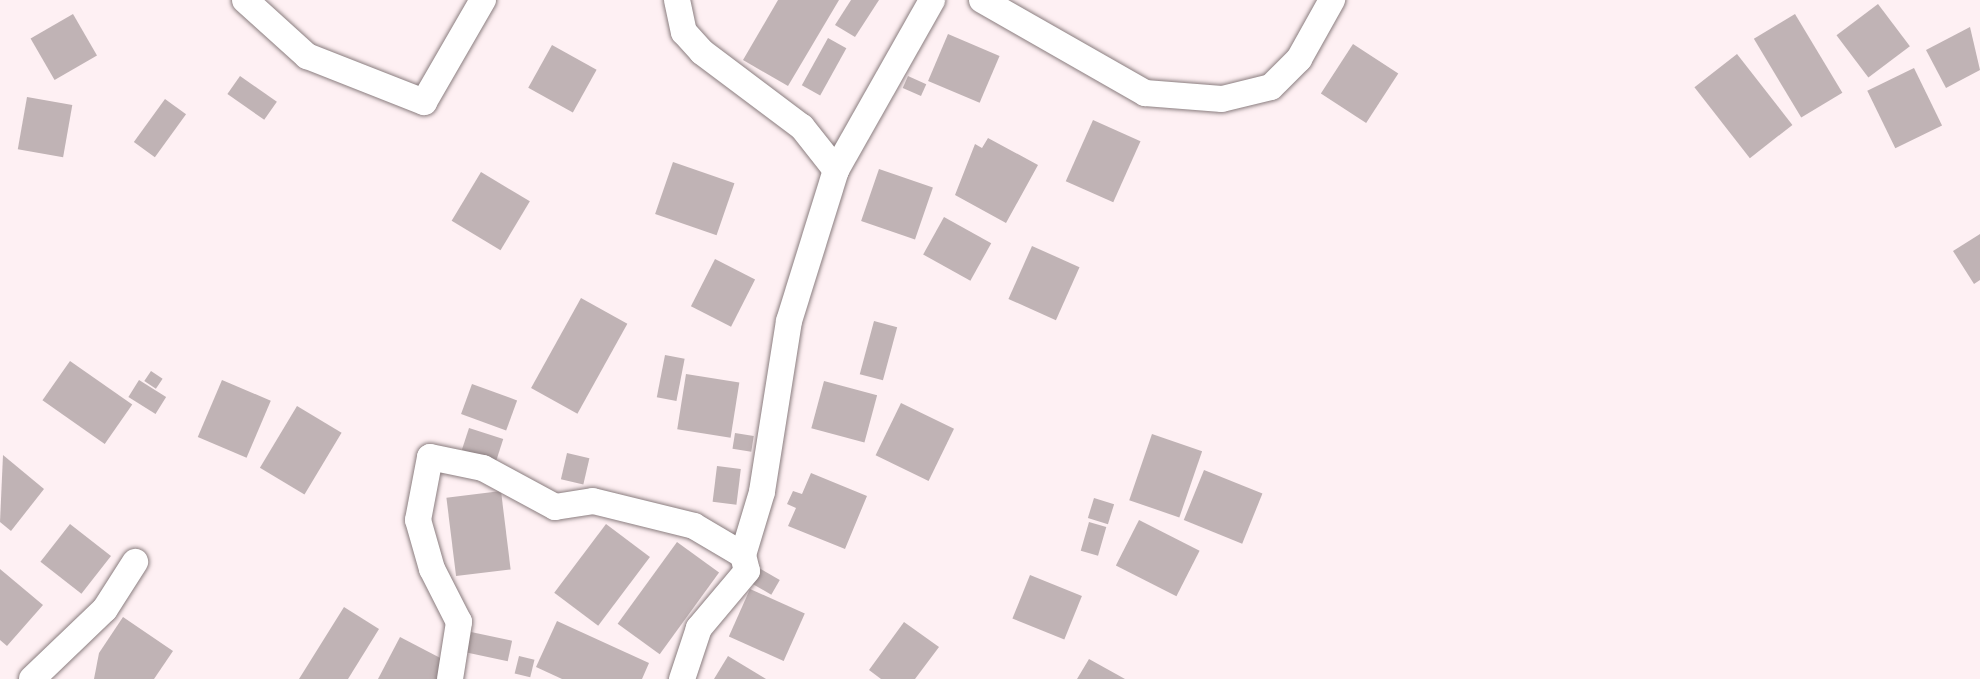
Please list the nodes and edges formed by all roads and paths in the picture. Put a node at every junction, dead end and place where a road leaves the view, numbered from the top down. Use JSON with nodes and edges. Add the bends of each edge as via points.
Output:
{"nodes":[{"id":1,"x":245,"y":0,"type":"edge"},
{"id":2,"x":483,"y":0,"type":"edge"},
{"id":3,"x":677,"y":0,"type":"edge"},
{"id":4,"x":932,"y":0,"type":"edge"},
{"id":5,"x":982,"y":0,"type":"edge"},
{"id":6,"x":1332,"y":0,"type":"edge"},
{"id":7,"x":836,"y":170,"type":"junction"},
{"id":8,"x":743,"y":555,"type":"junction"},
{"id":9,"x":135,"y":562,"type":"dead end"},
{"id":10,"x":32,"y":679,"type":"edge"},
{"id":11,"x":450,"y":679,"type":"edge"},
{"id":12,"x":682,"y":679,"type":"edge"}],
"edges":[{"from":1,"to":2,"type":"street","via":[[307,56],[424,102]]},
{"from":3,"to":7,"type":"street","via":[[684,32],[702,52],[802,127]]},
{"from":4,"to":7,"type":"street"},
{"from":5,"to":6,"type":"street","via":[[1145,93],[1222,99],[1271,87],[1299,59]]},
{"from":7,"to":8,"type":"street","via":[[789,321],[762,492]]},
{"from":8,"to":11,"type":"street","via":[[694,526],[593,501],[555,507],[483,468],[430,457],[418,520],[432,569],[459,622]]},
{"from":8,"to":12,"type":"street","via":[[747,571],[699,628]]},
{"from":9,"to":10,"type":"street","via":[[105,609]]}]}
